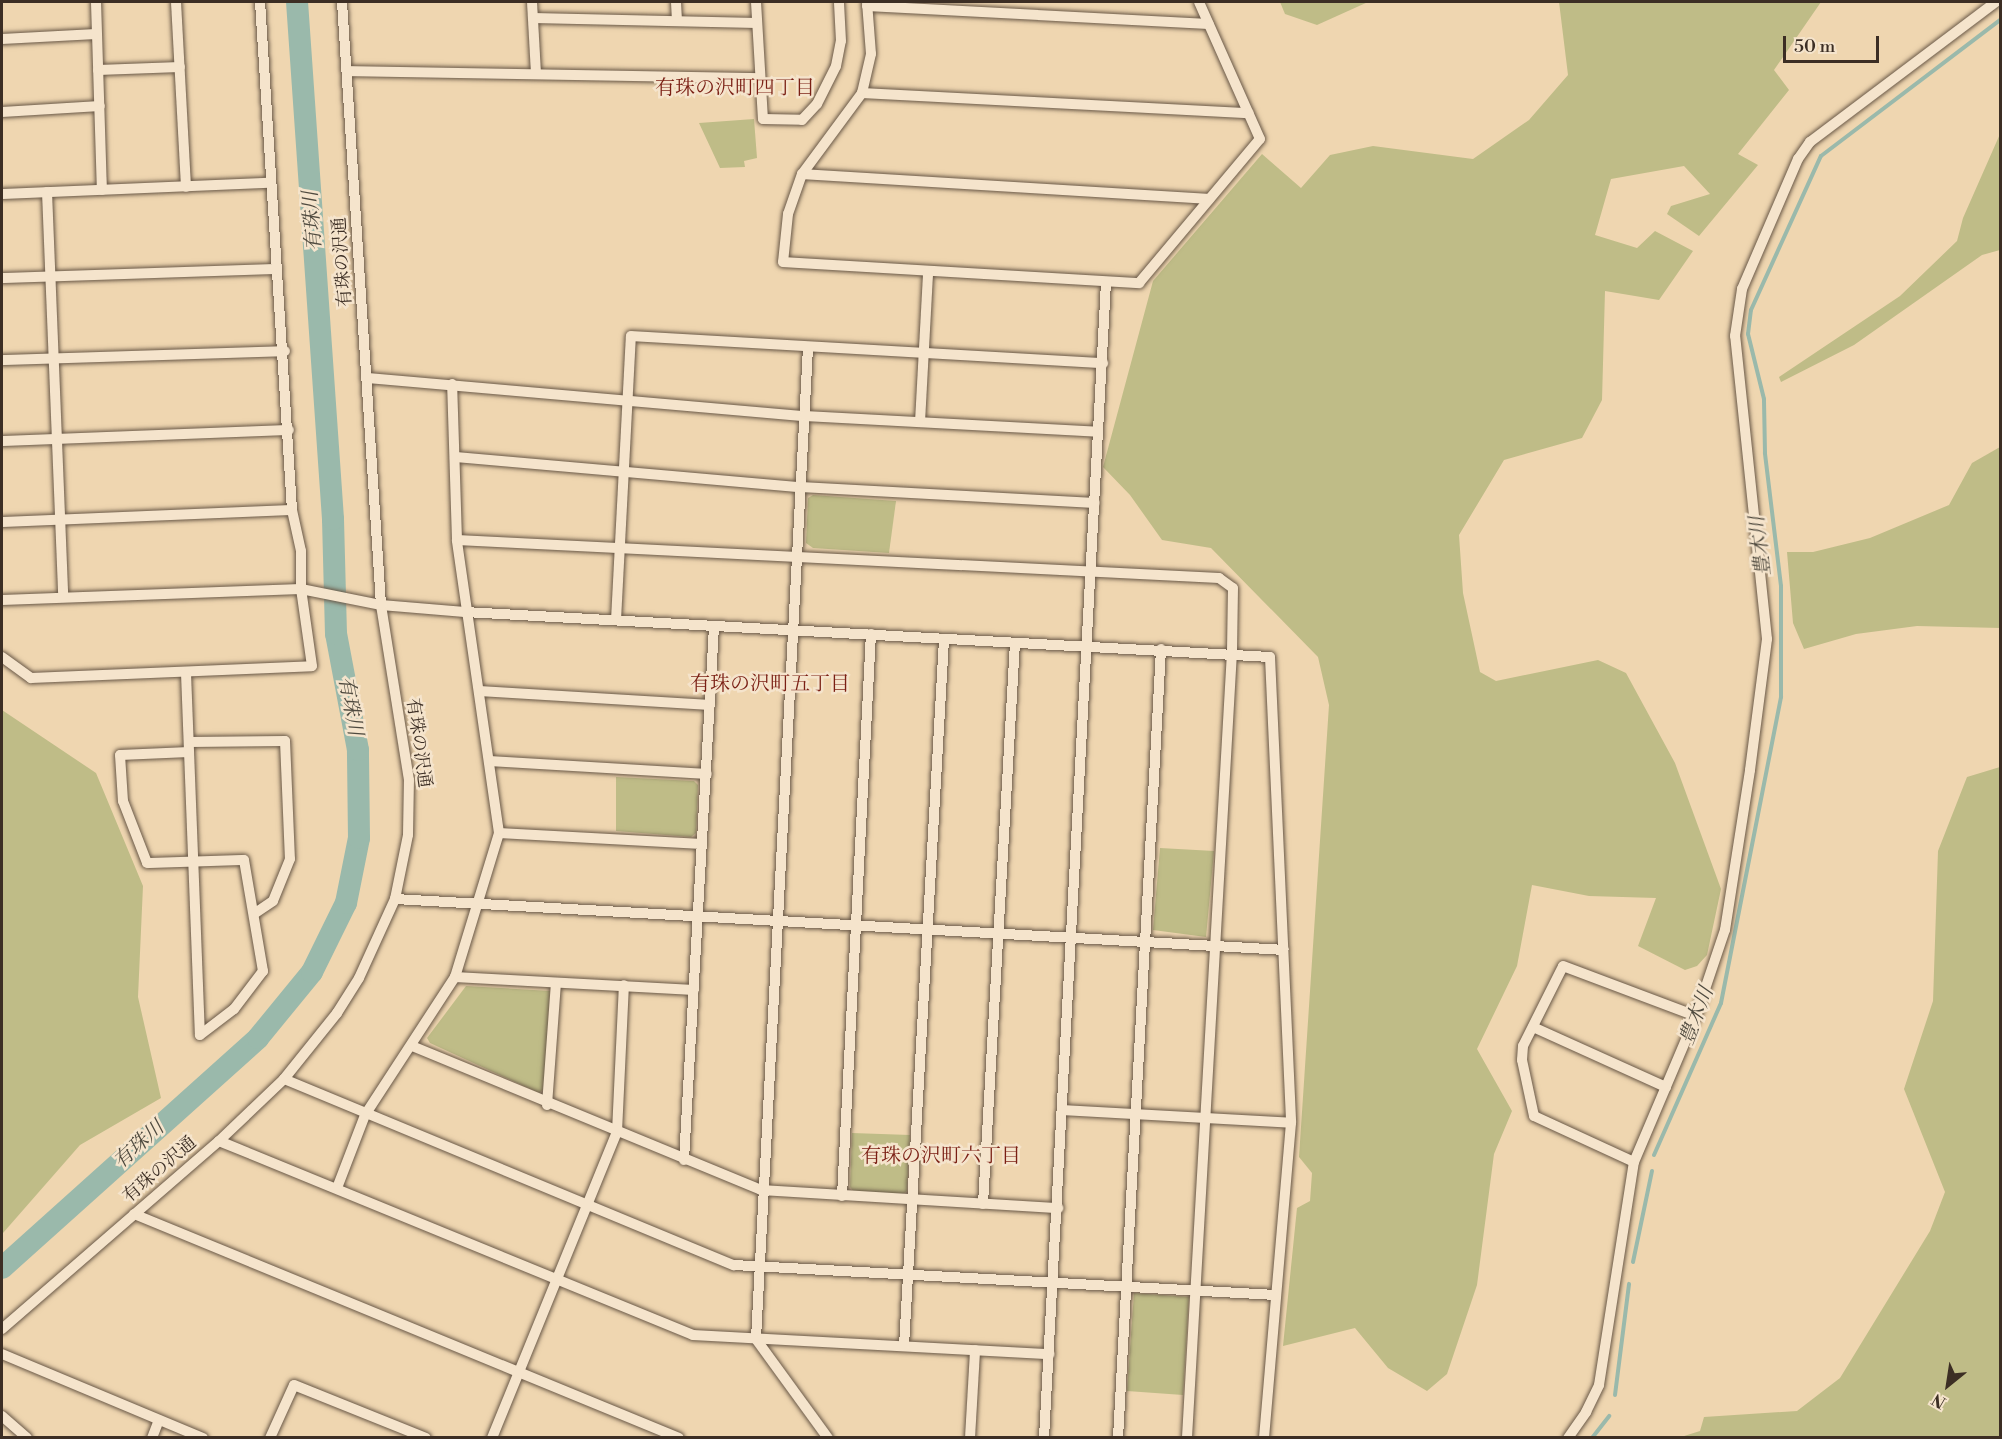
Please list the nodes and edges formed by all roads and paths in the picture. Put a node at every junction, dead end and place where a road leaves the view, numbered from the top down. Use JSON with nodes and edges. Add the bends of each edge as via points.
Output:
{"nodes":[{"id":1,"x":96,"y":2,"type":"edge"},
{"id":2,"x":176,"y":2,"type":"edge"},
{"id":3,"x":260,"y":2,"type":"edge"},
{"id":4,"x":342,"y":2,"type":"edge"},
{"id":5,"x":532,"y":2,"type":"edge"},
{"id":6,"x":676,"y":2,"type":"edge"},
{"id":7,"x":756,"y":2,"type":"edge"},
{"id":8,"x":839,"y":2,"type":"edge"},
{"id":9,"x":1199,"y":2,"type":"edge"},
{"id":10,"x":1996,"y":2,"type":"edge"},
{"id":11,"x":867,"y":4,"type":"edge"},
{"id":12,"x":533,"y":18,"type":"junction"},
{"id":13,"x":677,"y":21,"type":"junction"},
{"id":14,"x":757,"y":23,"type":"junction"},
{"id":15,"x":1209,"y":24,"type":"junction"},
{"id":16,"x":96,"y":34,"type":"junction"},
{"id":17,"x":2,"y":39,"type":"edge"},
{"id":18,"x":180,"y":67,"type":"junction"},
{"id":19,"x":98,"y":70,"type":"junction"},
{"id":20,"x":347,"y":71,"type":"junction"},
{"id":21,"x":536,"y":73,"type":"junction"},
{"id":22,"x":759,"y":78,"type":"junction"},
{"id":23,"x":862,"y":93,"type":"junction"},
{"id":24,"x":100,"y":106,"type":"junction"},
{"id":25,"x":2,"y":112,"type":"edge"},
{"id":26,"x":1248,"y":113,"type":"junction"},
{"id":27,"x":802,"y":174,"type":"junction"},
{"id":28,"x":270,"y":183,"type":"junction"},
{"id":29,"x":186,"y":187,"type":"junction"},
{"id":30,"x":102,"y":190,"type":"junction"},
{"id":31,"x":47,"y":192,"type":"junction"},
{"id":32,"x":2,"y":194,"type":"edge"},
{"id":33,"x":1209,"y":199,"type":"junction"},
{"id":34,"x":277,"y":269,"type":"junction"},
{"id":35,"x":928,"y":272,"type":"junction"},
{"id":36,"x":50,"y":276,"type":"junction"},
{"id":37,"x":2,"y":278,"type":"edge"},
{"id":38,"x":1106,"y":283,"type":"junction"},
{"id":39,"x":808,"y":347,"type":"junction"},
{"id":40,"x":285,"y":351,"type":"junction"},
{"id":41,"x":923,"y":353,"type":"junction"},
{"id":42,"x":54,"y":359,"type":"junction"},
{"id":43,"x":2,"y":360,"type":"edge"},
{"id":44,"x":1102,"y":363,"type":"junction"},
{"id":45,"x":367,"y":378,"type":"junction"},
{"id":46,"x":452,"y":384,"type":"junction"},
{"id":47,"x":627,"y":400,"type":"junction"},
{"id":48,"x":805,"y":416,"type":"junction"},
{"id":49,"x":920,"y":422,"type":"junction"},
{"id":50,"x":289,"y":430,"type":"junction"},
{"id":51,"x":1098,"y":432,"type":"junction"},
{"id":52,"x":56,"y":439,"type":"junction"},
{"id":53,"x":2,"y":441,"type":"edge"},
{"id":54,"x":455,"y":457,"type":"junction"},
{"id":55,"x":624,"y":472,"type":"junction"},
{"id":56,"x":801,"y":487,"type":"junction"},
{"id":57,"x":1095,"y":503,"type":"junction"},
{"id":58,"x":292,"y":510,"type":"junction"},
{"id":59,"x":61,"y":520,"type":"junction"},
{"id":60,"x":2,"y":522,"type":"edge"},
{"id":61,"x":457,"y":540,"type":"junction"},
{"id":62,"x":621,"y":547,"type":"junction"},
{"id":63,"x":796,"y":557,"type":"junction"},
{"id":64,"x":1092,"y":572,"type":"junction"},
{"id":65,"x":307,"y":590,"type":"junction"},
{"id":66,"x":63,"y":597,"type":"junction"},
{"id":67,"x":2,"y":600,"type":"edge"},
{"id":68,"x":381,"y":605,"type":"junction"},
{"id":69,"x":465,"y":612,"type":"junction"},
{"id":70,"x":616,"y":620,"type":"junction"},
{"id":71,"x":714,"y":626,"type":"junction"},
{"id":72,"x":793,"y":629,"type":"junction"},
{"id":73,"x":871,"y":634,"type":"junction"},
{"id":74,"x":944,"y":639,"type":"junction"},
{"id":75,"x":1015,"y":643,"type":"junction"},
{"id":76,"x":1087,"y":646,"type":"junction"},
{"id":77,"x":1161,"y":649,"type":"junction"},
{"id":78,"x":1232,"y":652,"type":"junction"},
{"id":79,"x":2,"y":657,"type":"edge"},
{"id":80,"x":186,"y":673,"type":"junction"},
{"id":81,"x":480,"y":691,"type":"junction"},
{"id":82,"x":711,"y":705,"type":"junction"},
{"id":83,"x":189,"y":747,"type":"junction"},
{"id":84,"x":490,"y":761,"type":"junction"},
{"id":85,"x":707,"y":774,"type":"junction"},
{"id":86,"x":499,"y":833,"type":"junction"},
{"id":87,"x":702,"y":844,"type":"junction"},
{"id":88,"x":192,"y":862,"type":"junction"},
{"id":89,"x":395,"y":899,"type":"junction"},
{"id":90,"x":476,"y":905,"type":"junction"},
{"id":91,"x":255,"y":914,"type":"junction"},
{"id":92,"x":698,"y":917,"type":"junction"},
{"id":93,"x":777,"y":921,"type":"junction"},
{"id":94,"x":856,"y":924,"type":"junction"},
{"id":95,"x":927,"y":929,"type":"junction"},
{"id":96,"x":999,"y":932,"type":"junction"},
{"id":97,"x":1071,"y":937,"type":"junction"},
{"id":98,"x":1144,"y":940,"type":"junction"},
{"id":99,"x":1215,"y":945,"type":"junction"},
{"id":100,"x":1284,"y":950,"type":"junction"},
{"id":101,"x":455,"y":976,"type":"junction"},
{"id":102,"x":556,"y":982,"type":"junction"},
{"id":103,"x":624,"y":986,"type":"junction"},
{"id":104,"x":694,"y":990,"type":"junction"},
{"id":105,"x":1696,"y":1016,"type":"junction"},
{"id":106,"x":1533,"y":1027,"type":"junction"},
{"id":107,"x":412,"y":1046,"type":"junction"},
{"id":108,"x":284,"y":1078,"type":"junction"},
{"id":109,"x":1666,"y":1087,"type":"junction"},
{"id":110,"x":547,"y":1105,"type":"junction"},
{"id":111,"x":1062,"y":1110,"type":"junction"},
{"id":112,"x":1134,"y":1114,"type":"junction"},
{"id":113,"x":365,"y":1115,"type":"junction"},
{"id":114,"x":1205,"y":1118,"type":"junction"},
{"id":115,"x":1292,"y":1123,"type":"junction"},
{"id":116,"x":617,"y":1132,"type":"junction"},
{"id":117,"x":219,"y":1141,"type":"junction"},
{"id":118,"x":684,"y":1160,"type":"junction"},
{"id":119,"x":1634,"y":1162,"type":"junction"},
{"id":120,"x":337,"y":1188,"type":"junction"},
{"id":121,"x":762,"y":1190,"type":"junction"},
{"id":122,"x":842,"y":1196,"type":"junction"},
{"id":123,"x":912,"y":1201,"type":"junction"},
{"id":124,"x":983,"y":1204,"type":"junction"},
{"id":125,"x":587,"y":1206,"type":"junction"},
{"id":126,"x":1058,"y":1208,"type":"junction"},
{"id":127,"x":134,"y":1214,"type":"junction"},
{"id":128,"x":758,"y":1264,"type":"junction"},
{"id":129,"x":909,"y":1274,"type":"junction"},
{"id":130,"x":558,"y":1278,"type":"junction"},
{"id":131,"x":1053,"y":1280,"type":"junction"},
{"id":132,"x":1126,"y":1285,"type":"junction"},
{"id":133,"x":1196,"y":1290,"type":"junction"},
{"id":134,"x":1275,"y":1294,"type":"junction"},
{"id":135,"x":2,"y":1329,"type":"edge"},
{"id":136,"x":756,"y":1339,"type":"junction"},
{"id":137,"x":904,"y":1346,"type":"junction"},
{"id":138,"x":975,"y":1350,"type":"junction"},
{"id":139,"x":2,"y":1354,"type":"edge"},
{"id":140,"x":1049,"y":1354,"type":"junction"},
{"id":141,"x":519,"y":1372,"type":"junction"},
{"id":142,"x":2,"y":1416,"type":"edge"},
{"id":143,"x":159,"y":1420,"type":"junction"},
{"id":144,"x":27,"y":1437,"type":"edge"},
{"id":145,"x":152,"y":1437,"type":"edge"},
{"id":146,"x":203,"y":1437,"type":"edge"},
{"id":147,"x":270,"y":1437,"type":"edge"},
{"id":148,"x":426,"y":1437,"type":"edge"},
{"id":149,"x":492,"y":1437,"type":"edge"},
{"id":150,"x":679,"y":1437,"type":"edge"},
{"id":151,"x":828,"y":1437,"type":"edge"},
{"id":152,"x":970,"y":1437,"type":"edge"},
{"id":153,"x":1044,"y":1437,"type":"edge"},
{"id":154,"x":1118,"y":1437,"type":"edge"},
{"id":155,"x":1187,"y":1437,"type":"edge"},
{"id":156,"x":1264,"y":1437,"type":"edge"},
{"id":157,"x":1568,"y":1437,"type":"edge"}],
"edges":[{"from":1,"to":16,"type":"street"},
{"from":2,"to":18,"type":"street"},
{"from":3,"to":28,"type":"street"},
{"from":4,"to":20,"type":"street","name":"有珠の沢通"},
{"from":5,"to":12,"type":"street"},
{"from":6,"to":13,"type":"street"},
{"from":7,"to":14,"type":"street"},
{"from":8,"to":22,"type":"street","via":[[841,40],[836,66],[817,104],[802,120],[763,119]]},
{"from":9,"to":15,"type":"street"},
{"from":10,"to":105,"type":"street","via":[[1810,142],[1798,159],[1742,288],[1735,336],[1767,639],[1725,930]]},
{"from":11,"to":15,"type":"street"},
{"from":11,"to":23,"type":"street","via":[[871,54]]},
{"from":12,"to":13,"type":"street"},
{"from":12,"to":21,"type":"street"},
{"from":13,"to":14,"type":"street"},
{"from":14,"to":22,"type":"street"},
{"from":15,"to":26,"type":"street"},
{"from":16,"to":17,"type":"street"},
{"from":16,"to":19,"type":"street"},
{"from":18,"to":19,"type":"street"},
{"from":18,"to":29,"type":"street"},
{"from":19,"to":24,"type":"street"},
{"from":20,"to":21,"type":"street"},
{"from":20,"to":45,"type":"street","name":"有珠の沢通"},
{"from":21,"to":22,"type":"street"},
{"from":23,"to":26,"type":"street"},
{"from":23,"to":27,"type":"street"},
{"from":24,"to":25,"type":"street"},
{"from":24,"to":30,"type":"street"},
{"from":26,"to":33,"type":"street","via":[[1260,139]]},
{"from":27,"to":33,"type":"street"},
{"from":27,"to":35,"type":"street","via":[[788,213],[783,262]]},
{"from":28,"to":29,"type":"street"},
{"from":28,"to":34,"type":"street"},
{"from":29,"to":30,"type":"street"},
{"from":30,"to":31,"type":"street"},
{"from":31,"to":32,"type":"street"},
{"from":31,"to":36,"type":"street"},
{"from":33,"to":38,"type":"street","via":[[1139,283]]},
{"from":34,"to":36,"type":"street"},
{"from":34,"to":40,"type":"street"},
{"from":35,"to":38,"type":"street"},
{"from":35,"to":41,"type":"street"},
{"from":36,"to":37,"type":"street"},
{"from":36,"to":42,"type":"street"},
{"from":38,"to":44,"type":"street"},
{"from":39,"to":41,"type":"street"},
{"from":39,"to":47,"type":"street","via":[[631,336]]},
{"from":39,"to":48,"type":"street"},
{"from":40,"to":42,"type":"street"},
{"from":40,"to":50,"type":"street"},
{"from":41,"to":44,"type":"street"},
{"from":41,"to":49,"type":"street"},
{"from":42,"to":43,"type":"street"},
{"from":42,"to":52,"type":"street"},
{"from":44,"to":51,"type":"street"},
{"from":45,"to":46,"type":"street"},
{"from":45,"to":68,"type":"street","name":"有珠の沢通"},
{"from":46,"to":47,"type":"street"},
{"from":46,"to":54,"type":"street"},
{"from":47,"to":48,"type":"street"},
{"from":47,"to":55,"type":"street"},
{"from":48,"to":49,"type":"street"},
{"from":48,"to":56,"type":"street"},
{"from":49,"to":51,"type":"street"},
{"from":50,"to":52,"type":"street"},
{"from":50,"to":58,"type":"street"},
{"from":51,"to":57,"type":"street"},
{"from":52,"to":53,"type":"street"},
{"from":52,"to":59,"type":"street"},
{"from":54,"to":55,"type":"street"},
{"from":54,"to":61,"type":"street"},
{"from":55,"to":56,"type":"street"},
{"from":55,"to":62,"type":"street"},
{"from":56,"to":57,"type":"street"},
{"from":56,"to":63,"type":"street"},
{"from":57,"to":64,"type":"street"},
{"from":58,"to":59,"type":"street"},
{"from":58,"to":65,"type":"street"},
{"from":59,"to":60,"type":"street"},
{"from":59,"to":66,"type":"street"},
{"from":61,"to":62,"type":"street"},
{"from":61,"to":69,"type":"street"},
{"from":62,"to":63,"type":"street"},
{"from":62,"to":70,"type":"street"},
{"from":63,"to":64,"type":"street"},
{"from":63,"to":72,"type":"street"},
{"from":64,"to":76,"type":"street"},
{"from":64,"to":78,"type":"street","via":[[1219,578],[1233,588]]},
{"from":65,"to":66,"type":"street"},
{"from":65,"to":68,"type":"street"},
{"from":65,"to":80,"type":"street","via":[[312,666]]},
{"from":66,"to":67,"type":"street"},
{"from":68,"to":69,"type":"street"},
{"from":68,"to":89,"type":"street","name":"有珠の沢通","via":[[409,780],[408,835]]},
{"from":69,"to":70,"type":"street"},
{"from":69,"to":81,"type":"street"},
{"from":70,"to":71,"type":"street"},
{"from":71,"to":72,"type":"street"},
{"from":71,"to":82,"type":"street"},
{"from":72,"to":73,"type":"street"},
{"from":72,"to":93,"type":"street"},
{"from":73,"to":74,"type":"street"},
{"from":73,"to":94,"type":"street"},
{"from":74,"to":75,"type":"street"},
{"from":74,"to":95,"type":"street"},
{"from":75,"to":76,"type":"street"},
{"from":75,"to":96,"type":"street"},
{"from":76,"to":77,"type":"street"},
{"from":76,"to":97,"type":"street"},
{"from":77,"to":78,"type":"street"},
{"from":77,"to":98,"type":"street"},
{"from":78,"to":99,"type":"street"},
{"from":78,"to":100,"type":"street","via":[[1270,657]]},
{"from":79,"to":80,"type":"street","via":[[31,678]]},
{"from":80,"to":83,"type":"street"},
{"from":81,"to":82,"type":"street"},
{"from":81,"to":84,"type":"street"},
{"from":82,"to":85,"type":"street"},
{"from":83,"to":88,"type":"street"},
{"from":83,"to":88,"type":"street","via":[[120,755],[123,801],[147,863]]},
{"from":83,"to":91,"type":"street","via":[[285,741],[290,859],[273,901]]},
{"from":84,"to":85,"type":"street"},
{"from":84,"to":86,"type":"street"},
{"from":85,"to":87,"type":"street"},
{"from":86,"to":87,"type":"street"},
{"from":86,"to":90,"type":"street"},
{"from":87,"to":92,"type":"street"},
{"from":88,"to":91,"type":"street","via":[[244,860]]},
{"from":88,"to":91,"type":"street","via":[[200,1035],[234,1009],[263,970]]},
{"from":89,"to":90,"type":"street"},
{"from":89,"to":108,"type":"street","name":"有珠の沢通","via":[[380,940],[354,987]]},
{"from":90,"to":92,"type":"street"},
{"from":90,"to":101,"type":"street"},
{"from":92,"to":93,"type":"street"},
{"from":92,"to":104,"type":"street"},
{"from":93,"to":94,"type":"street"},
{"from":93,"to":121,"type":"street"},
{"from":94,"to":95,"type":"street"},
{"from":94,"to":122,"type":"street"},
{"from":95,"to":96,"type":"street"},
{"from":95,"to":123,"type":"street"},
{"from":96,"to":97,"type":"street"},
{"from":96,"to":124,"type":"street"},
{"from":97,"to":98,"type":"street"},
{"from":97,"to":111,"type":"street"},
{"from":98,"to":99,"type":"street"},
{"from":98,"to":112,"type":"street"},
{"from":99,"to":100,"type":"street"},
{"from":99,"to":114,"type":"street"},
{"from":100,"to":115,"type":"street"},
{"from":101,"to":102,"type":"street"},
{"from":101,"to":107,"type":"street"},
{"from":102,"to":103,"type":"street"},
{"from":102,"to":110,"type":"street"},
{"from":103,"to":104,"type":"street"},
{"from":103,"to":116,"type":"street"},
{"from":104,"to":118,"type":"street"},
{"from":105,"to":106,"type":"street","via":[[1563,966]]},
{"from":105,"to":109,"type":"street"},
{"from":106,"to":109,"type":"street"},
{"from":106,"to":119,"type":"street","via":[[1523,1046],[1522,1060],[1534,1116]]},
{"from":107,"to":110,"type":"street"},
{"from":107,"to":113,"type":"street"},
{"from":108,"to":113,"type":"street"},
{"from":108,"to":117,"type":"street","name":"有珠の沢通"},
{"from":109,"to":119,"type":"street"},
{"from":110,"to":116,"type":"street"},
{"from":111,"to":112,"type":"street"},
{"from":111,"to":126,"type":"street"},
{"from":112,"to":114,"type":"street"},
{"from":112,"to":132,"type":"street"},
{"from":113,"to":120,"type":"street"},
{"from":113,"to":125,"type":"street"},
{"from":114,"to":115,"type":"street"},
{"from":114,"to":133,"type":"street"},
{"from":115,"to":134,"type":"street"},
{"from":116,"to":118,"type":"street"},
{"from":116,"to":125,"type":"street"},
{"from":117,"to":120,"type":"street"},
{"from":117,"to":127,"type":"street","name":"有珠の沢通"},
{"from":118,"to":121,"type":"street"},
{"from":119,"to":157,"type":"street","via":[[1599,1385]]},
{"from":120,"to":130,"type":"street"},
{"from":121,"to":122,"type":"street"},
{"from":121,"to":128,"type":"street"},
{"from":122,"to":123,"type":"street"},
{"from":123,"to":124,"type":"street"},
{"from":123,"to":129,"type":"street"},
{"from":124,"to":126,"type":"street"},
{"from":125,"to":128,"type":"street","via":[[734,1266]]},
{"from":125,"to":130,"type":"street"},
{"from":126,"to":131,"type":"street"},
{"from":127,"to":135,"type":"street","name":"有珠の沢通"},
{"from":127,"to":141,"type":"street"},
{"from":128,"to":129,"type":"street"},
{"from":128,"to":136,"type":"street"},
{"from":129,"to":131,"type":"street"},
{"from":129,"to":137,"type":"street"},
{"from":130,"to":136,"type":"street","via":[[693,1335]]},
{"from":130,"to":141,"type":"street"},
{"from":131,"to":132,"type":"street"},
{"from":131,"to":140,"type":"street"},
{"from":132,"to":133,"type":"street"},
{"from":132,"to":154,"type":"street"},
{"from":133,"to":134,"type":"street"},
{"from":133,"to":155,"type":"street"},
{"from":134,"to":156,"type":"street"},
{"from":136,"to":137,"type":"street"},
{"from":136,"to":151,"type":"street"},
{"from":137,"to":138,"type":"street"},
{"from":138,"to":140,"type":"street"},
{"from":138,"to":152,"type":"street"},
{"from":139,"to":143,"type":"street"},
{"from":140,"to":153,"type":"street"},
{"from":141,"to":149,"type":"street"},
{"from":141,"to":150,"type":"street"},
{"from":142,"to":144,"type":"street"},
{"from":143,"to":145,"type":"street"},
{"from":143,"to":146,"type":"street"},
{"from":147,"to":148,"type":"street","via":[[294,1385]]}]}
